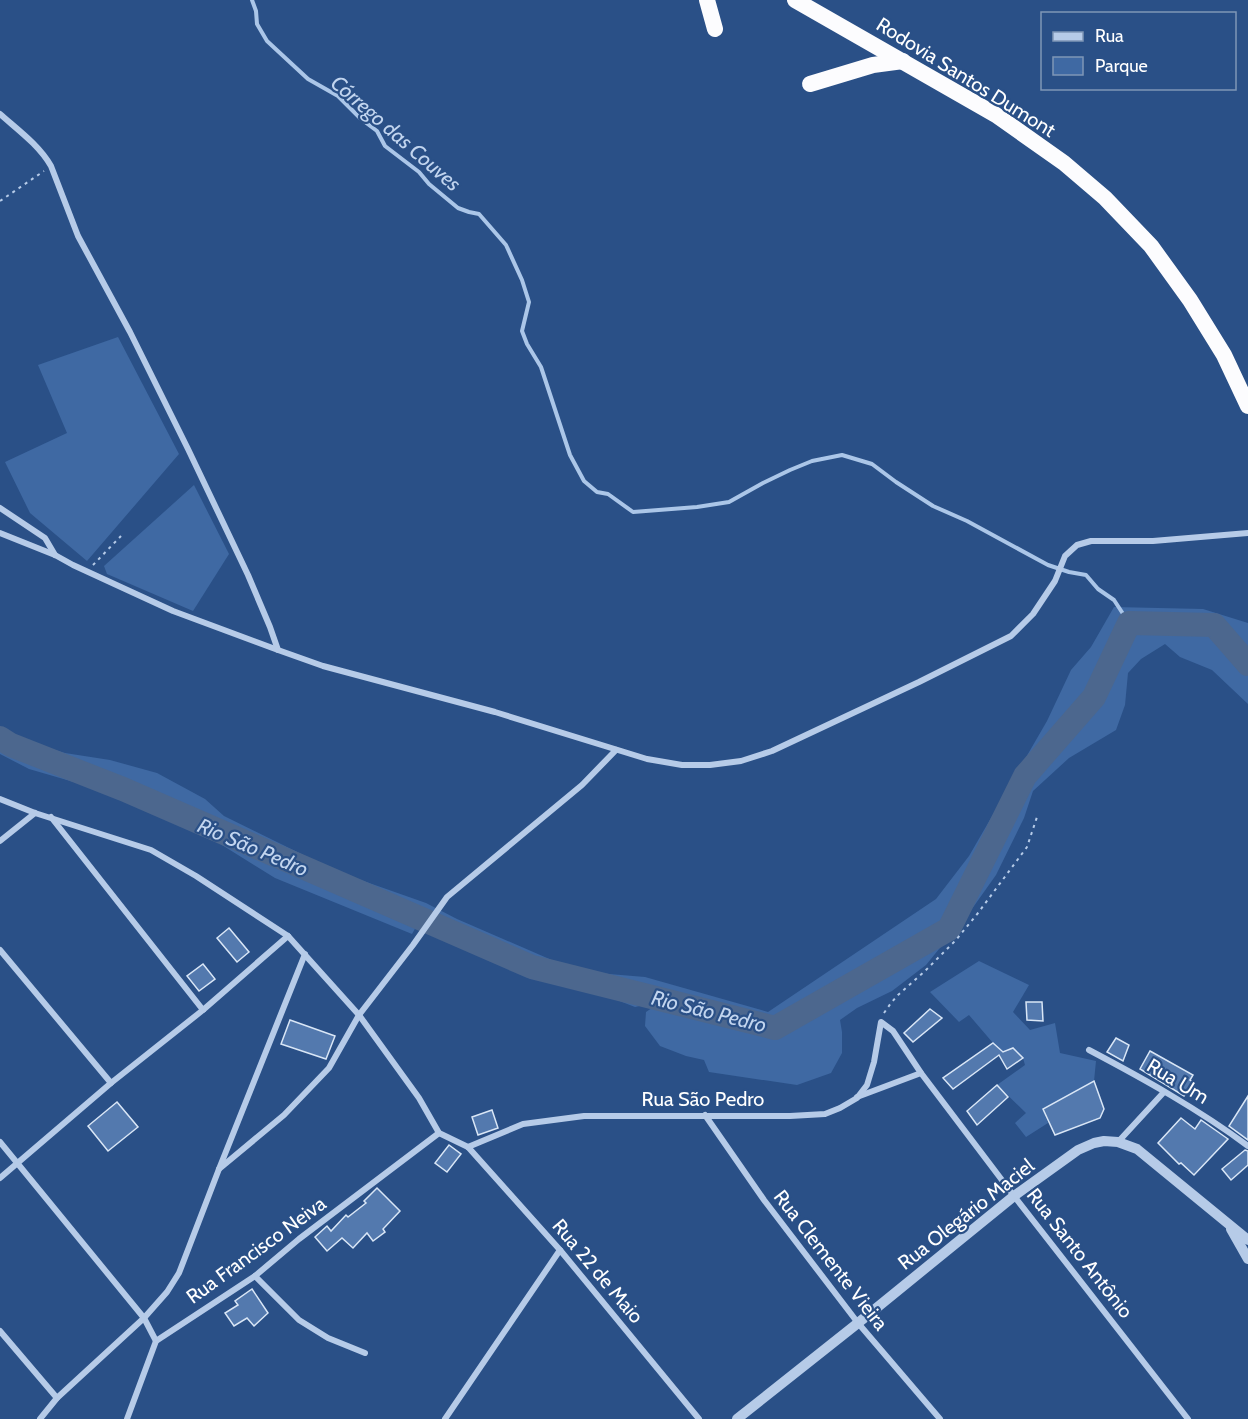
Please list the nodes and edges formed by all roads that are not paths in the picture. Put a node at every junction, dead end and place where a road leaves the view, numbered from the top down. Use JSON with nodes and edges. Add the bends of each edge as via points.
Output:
{"nodes":[{"id":1,"x":707,"y":0,"type":"edge"},
{"id":2,"x":795,"y":0,"type":"edge"},
{"id":3,"x":715,"y":29,"type":"dead end"},
{"id":4,"x":903,"y":61,"type":"junction"},
{"id":5,"x":810,"y":84,"type":"dead end"},
{"id":6,"x":0,"y":114,"type":"edge"},
{"id":7,"x":1248,"y":406,"type":"edge"},
{"id":8,"x":0,"y":508,"type":"edge"},
{"id":9,"x":0,"y":533,"type":"edge"},
{"id":10,"x":1248,"y":534,"type":"edge"},
{"id":11,"x":55,"y":555,"type":"junction"},
{"id":12,"x":278,"y":650,"type":"junction"},
{"id":13,"x":616,"y":750,"type":"junction"},
{"id":14,"x":0,"y":799,"type":"edge"},
{"id":15,"x":35,"y":813,"type":"junction"},
{"id":16,"x":51,"y":818,"type":"junction"},
{"id":17,"x":0,"y":842,"type":"edge"},
{"id":18,"x":288,"y":936,"type":"junction"},
{"id":19,"x":0,"y":950,"type":"edge"},
{"id":20,"x":305,"y":954,"type":"junction"},
{"id":21,"x":203,"y":1010,"type":"junction"},
{"id":22,"x":359,"y":1015,"type":"junction"},
{"id":23,"x":1089,"y":1050,"type":"dead end"},
{"id":24,"x":921,"y":1073,"type":"junction"},
{"id":25,"x":111,"y":1083,"type":"junction"},
{"id":26,"x":1164,"y":1092,"type":"junction"},
{"id":27,"x":857,"y":1098,"type":"junction"},
{"id":28,"x":705,"y":1115,"type":"junction"},
{"id":29,"x":440,"y":1134,"type":"junction"},
{"id":30,"x":0,"y":1142,"type":"edge"},
{"id":31,"x":1118,"y":1142,"type":"junction"},
{"id":32,"x":1248,"y":1146,"type":"edge"},
{"id":33,"x":468,"y":1147,"type":"junction"},
{"id":34,"x":18,"y":1163,"type":"junction"},
{"id":35,"x":219,"y":1169,"type":"junction"},
{"id":36,"x":0,"y":1178,"type":"edge"},
{"id":37,"x":1014,"y":1196,"type":"junction"},
{"id":38,"x":1228,"y":1224,"type":"junction"},
{"id":39,"x":1248,"y":1240,"type":"edge"},
{"id":40,"x":560,"y":1250,"type":"junction"},
{"id":41,"x":1248,"y":1259,"type":"edge"},
{"id":42,"x":255,"y":1276,"type":"junction"},
{"id":43,"x":144,"y":1318,"type":"junction"},
{"id":44,"x":858,"y":1323,"type":"junction"},
{"id":45,"x":0,"y":1331,"type":"edge"},
{"id":46,"x":156,"y":1341,"type":"junction"},
{"id":47,"x":365,"y":1353,"type":"dead end"},
{"id":48,"x":57,"y":1398,"type":"junction"},
{"id":49,"x":40,"y":1419,"type":"edge"},
{"id":50,"x":127,"y":1419,"type":"edge"},
{"id":51,"x":445,"y":1419,"type":"edge"},
{"id":52,"x":699,"y":1419,"type":"edge"},
{"id":53,"x":736,"y":1419,"type":"edge"},
{"id":54,"x":940,"y":1419,"type":"edge"},
{"id":55,"x":1188,"y":1419,"type":"edge"}],
"edges":[{"from":1,"to":3,"type":"highway"},
{"from":2,"to":4,"type":"highway","name":"Rodovia Santos Dumont"},
{"from":4,"to":5,"type":"highway","via":[[873,65]]},
{"from":4,"to":7,"type":"highway","name":"Rodovia Santos Dumont","via":[[996,115],[1064,163],[1105,198],[1151,246],[1190,300],[1224,355]]},
{"from":6,"to":12,"type":"street","via":[[46,156],[78,236],[188,450],[248,575]]},
{"from":8,"to":11,"type":"street","via":[[45,538]]},
{"from":9,"to":11,"type":"street"},
{"from":10,"to":13,"type":"street","via":[[1091,541],[1077,545],[1065,556],[1055,581],[1033,614],[1011,636],[772,751],[741,761],[682,765]]},
{"from":11,"to":12,"type":"street","via":[[173,611]]},
{"from":12,"to":13,"type":"street"},
{"from":13,"to":22,"type":"street","via":[[582,785],[447,897]]},
{"from":14,"to":15,"type":"street"},
{"from":15,"to":16,"type":"street"},
{"from":15,"to":17,"type":"street"},
{"from":16,"to":18,"type":"street","via":[[152,850]]},
{"from":16,"to":21,"type":"street"},
{"from":18,"to":20,"type":"street"},
{"from":18,"to":21,"type":"street"},
{"from":19,"to":25,"type":"street"},
{"from":20,"to":22,"type":"street"},
{"from":20,"to":35,"type":"street"},
{"from":21,"to":25,"type":"street"},
{"from":22,"to":29,"type":"street"},
{"from":22,"to":35,"type":"street","via":[[329,1068],[284,1115]]},
{"from":23,"to":26,"type":"street","name":"Rua Um"},
{"from":24,"to":27,"type":"street","name":"Rua São Pedro"},
{"from":24,"to":27,"type":"street","name":"Rua Santo Antônio","via":[[893,1031],[881,1022],[867,1085]]},
{"from":24,"to":37,"type":"street","name":"Rua Santo Antônio"},
{"from":25,"to":34,"type":"street"},
{"from":26,"to":31,"type":"street"},
{"from":26,"to":32,"type":"street","name":"Rua Um"},
{"from":27,"to":28,"type":"street","name":"Rua São Pedro","via":[[825,1114]]},
{"from":28,"to":33,"type":"street","name":"Rua São Pedro","via":[[584,1116],[523,1124]]},
{"from":28,"to":44,"type":"street","name":"Rua Clemente Vieira"},
{"from":29,"to":33,"type":"street"},
{"from":29,"to":42,"type":"street","name":"Rua Francisco Neiva"},
{"from":30,"to":34,"type":"street"},
{"from":31,"to":37,"type":"street","name":"Rua Olegário Maciel","via":[[1094,1143],[1078,1150]]},
{"from":31,"to":38,"type":"street","via":[[1137,1149]]},
{"from":33,"to":40,"type":"street","name":"Rua 22 de Maio"},
{"from":34,"to":36,"type":"street"},
{"from":34,"to":43,"type":"street"},
{"from":35,"to":43,"type":"street","via":[[179,1272]]},
{"from":37,"to":44,"type":"street","name":"Rua Olegário Maciel"},
{"from":37,"to":55,"type":"street","name":"Rua Santo Antônio"},
{"from":38,"to":39,"type":"street"},
{"from":38,"to":41,"type":"street"},
{"from":40,"to":51,"type":"street"},
{"from":40,"to":52,"type":"street","name":"Rua 22 de Maio"},
{"from":42,"to":46,"type":"street","name":"Rua Francisco Neiva"},
{"from":42,"to":47,"type":"street","via":[[299,1320],[327,1338]]},
{"from":43,"to":46,"type":"street"},
{"from":43,"to":48,"type":"street"},
{"from":44,"to":53,"type":"street","name":"Rua Olegário Maciel"},
{"from":44,"to":54,"type":"street","name":"Rua Clemente Vieira"},
{"from":45,"to":48,"type":"street"},
{"from":46,"to":50,"type":"street"},
{"from":48,"to":49,"type":"street"}]}
